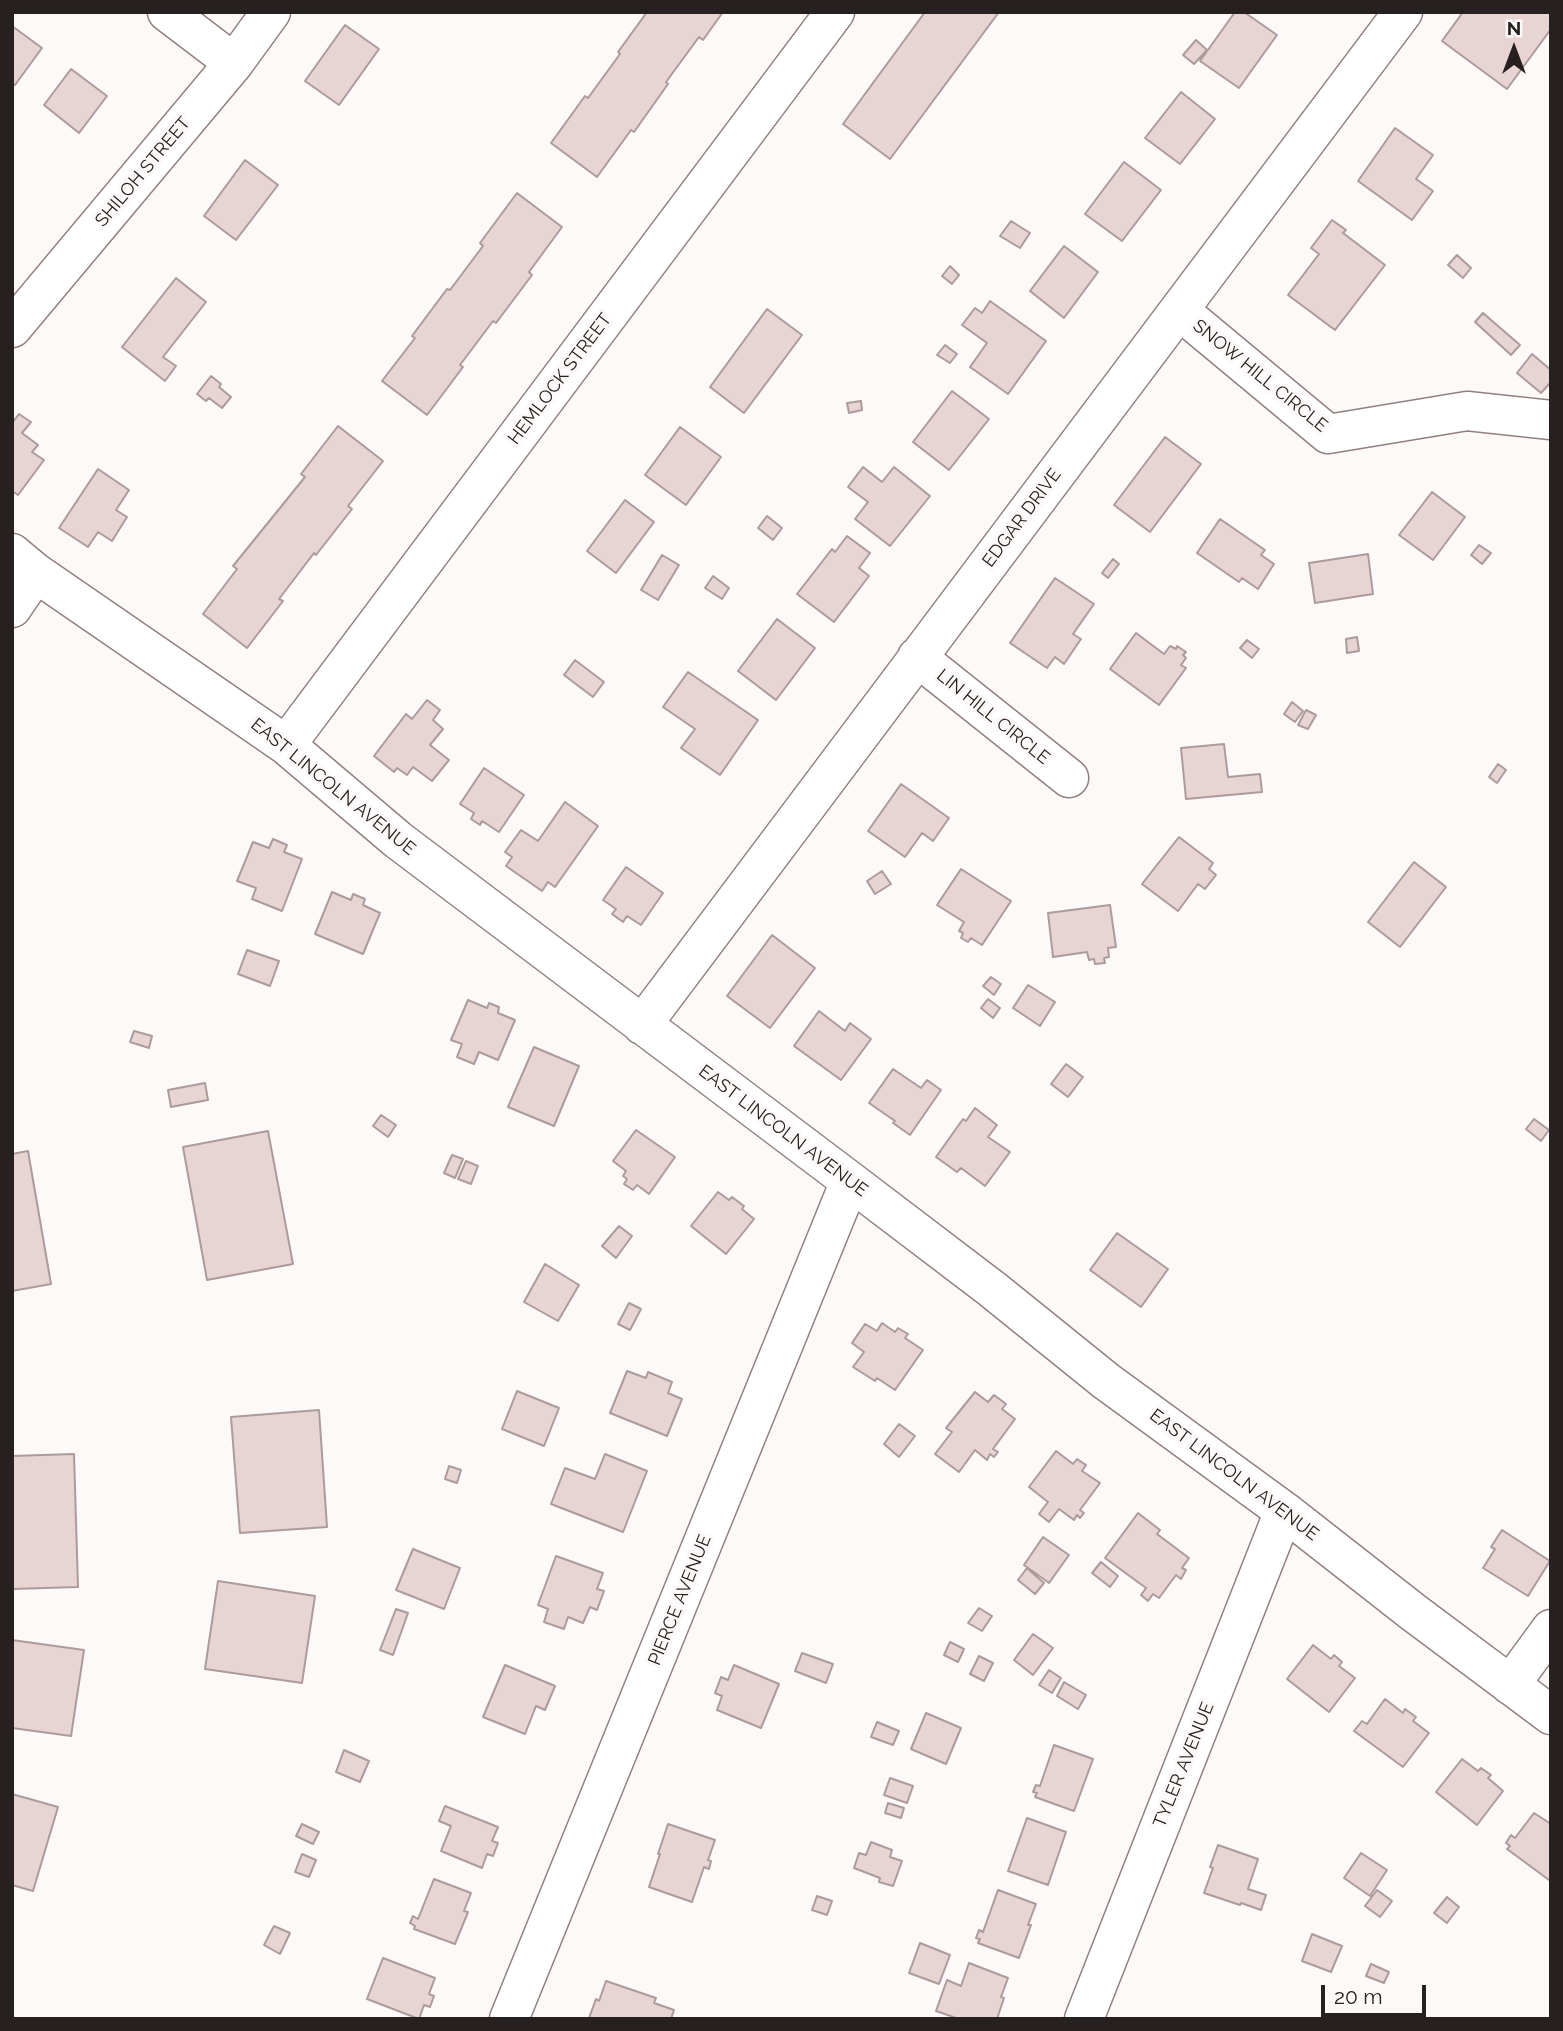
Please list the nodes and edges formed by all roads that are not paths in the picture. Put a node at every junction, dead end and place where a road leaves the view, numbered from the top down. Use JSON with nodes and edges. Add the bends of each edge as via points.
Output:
{"nodes":[{"id":1,"x":167,"y":12,"type":"edge"},
{"id":2,"x":271,"y":12,"type":"edge"},
{"id":3,"x":835,"y":12,"type":"edge"},
{"id":4,"x":1403,"y":12,"type":"edge"},
{"id":5,"x":234,"y":63,"type":"junction"},
{"id":6,"x":1180,"y":311,"type":"junction"},
{"id":7,"x":12,"y":328,"type":"edge"},
{"id":8,"x":1551,"y":420,"type":"edge"},
{"id":9,"x":24,"y":563,"type":"edge"},
{"id":10,"x":12,"y":608,"type":"edge"},
{"id":11,"x":917,"y":657,"type":"junction"},
{"id":12,"x":286,"y":746,"type":"junction"},
{"id":13,"x":1069,"y":778,"type":"dead end"},
{"id":14,"x":642,"y":1025,"type":"junction"},
{"id":15,"x":850,"y":1181,"type":"junction"},
{"id":16,"x":1284,"y":1511,"type":"junction"},
{"id":17,"x":1551,"y":1629,"type":"edge"},
{"id":18,"x":1510,"y":1685,"type":"junction"},
{"id":19,"x":1551,"y":1715,"type":"edge"},
{"id":20,"x":509,"y":2019,"type":"edge"},
{"id":21,"x":1084,"y":2019,"type":"edge"}],
"edges":[{"from":1,"to":5,"type":"street"},
{"from":2,"to":5,"type":"street","name":"SHILOH STREET"},
{"from":3,"to":12,"type":"street","name":"HEMLOCK STREET"},
{"from":4,"to":6,"type":"street","name":"EDGAR DRIVE"},
{"from":5,"to":7,"type":"street","name":"SHILOH STREET"},
{"from":6,"to":8,"type":"street","name":"SNOW HILL CIRCLE","via":[[1328,434],[1467,411]]},
{"from":6,"to":11,"type":"street","name":"EDGAR DRIVE"},
{"from":9,"to":10,"type":"street"},
{"from":9,"to":12,"type":"street","name":"EAST LINCOLN AVENUE"},
{"from":11,"to":13,"type":"street","name":"LIN HILL CIRCLE"},
{"from":11,"to":14,"type":"street","name":"EDGAR DRIVE"},
{"from":12,"to":14,"type":"street","name":"EAST LINCOLN AVENUE","via":[[398,840]]},
{"from":14,"to":15,"type":"street","name":"EAST LINCOLN AVENUE"},
{"from":15,"to":16,"type":"street","name":"EAST LINCOLN AVENUE","via":[[1107,1381]]},
{"from":15,"to":20,"type":"street","name":"PIERCE AVENUE"},
{"from":16,"to":18,"type":"street","name":"EAST LINCOLN AVENUE"},
{"from":16,"to":21,"type":"street","name":"TYLER AVENUE"},
{"from":17,"to":18,"type":"street"},
{"from":18,"to":19,"type":"street","name":"EAST LINCOLN AVENUE"}]}
